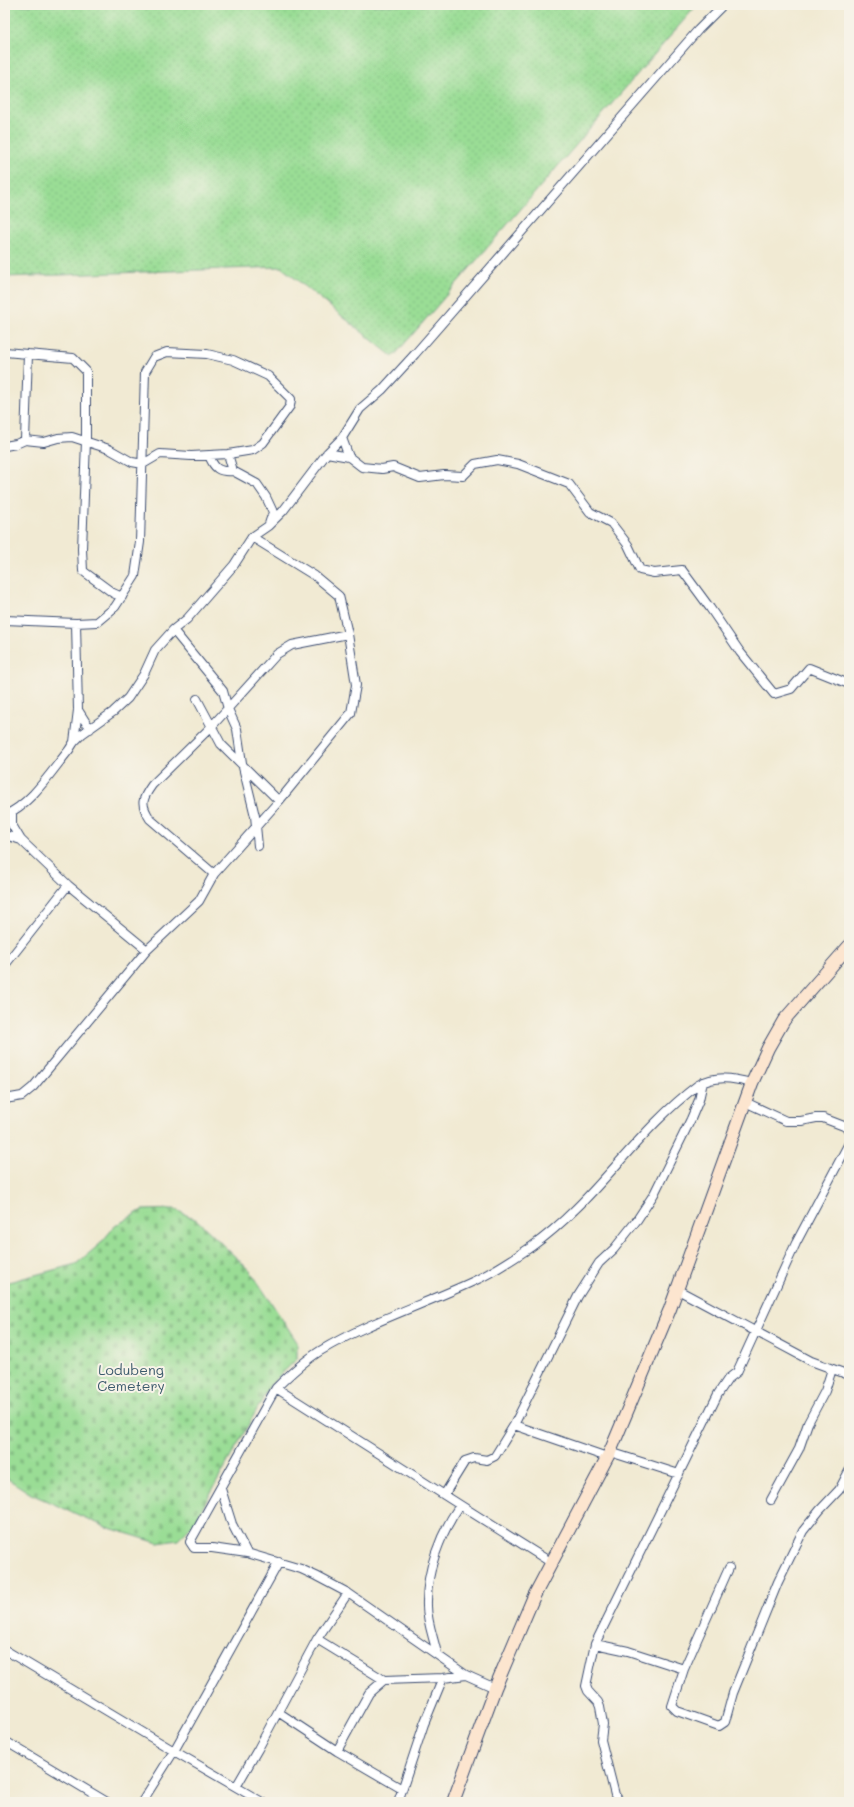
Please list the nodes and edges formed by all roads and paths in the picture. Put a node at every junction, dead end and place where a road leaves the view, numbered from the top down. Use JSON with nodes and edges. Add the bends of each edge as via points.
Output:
{"nodes":[{"id":1,"x":723,"y":5,"type":"edge"},
{"id":2,"x":5,"y":352,"type":"edge"},
{"id":3,"x":28,"y":354,"type":"junction"},
{"id":4,"x":342,"y":438,"type":"junction"},
{"id":5,"x":25,"y":440,"type":"junction"},
{"id":6,"x":86,"y":441,"type":"junction"},
{"id":7,"x":5,"y":446,"type":"edge"},
{"id":8,"x":327,"y":453,"type":"junction"},
{"id":9,"x":228,"y":454,"type":"junction"},
{"id":10,"x":209,"y":455,"type":"junction"},
{"id":11,"x":349,"y":457,"type":"junction"},
{"id":12,"x":143,"y":464,"type":"junction"},
{"id":13,"x":234,"y":471,"type":"junction"},
{"id":14,"x":283,"y":511,"type":"junction"},
{"id":15,"x":273,"y":512,"type":"junction"},
{"id":16,"x":268,"y":526,"type":"junction"},
{"id":17,"x":252,"y":537,"type":"junction"},
{"id":18,"x":122,"y":597,"type":"junction"},
{"id":19,"x":5,"y":620,"type":"edge"},
{"id":20,"x":76,"y":623,"type":"junction"},
{"id":21,"x":173,"y":630,"type":"junction"},
{"id":22,"x":348,"y":634,"type":"junction"},
{"id":23,"x":849,"y":684,"type":"edge"},
{"id":24,"x":197,"y":699,"type":"dead end"},
{"id":25,"x":228,"y":709,"type":"junction"},
{"id":26,"x":78,"y":710,"type":"junction"},
{"id":27,"x":212,"y":726,"type":"junction"},
{"id":28,"x":90,"y":729,"type":"junction"},
{"id":29,"x":74,"y":742,"type":"junction"},
{"id":30,"x":242,"y":763,"type":"junction"},
{"id":31,"x":279,"y":801,"type":"junction"},
{"id":32,"x":8,"y":814,"type":"edge"},
{"id":33,"x":256,"y":827,"type":"junction"},
{"id":34,"x":5,"y":835,"type":"edge"},
{"id":35,"x":21,"y":840,"type":"junction"},
{"id":36,"x":258,"y":846,"type":"dead end"},
{"id":37,"x":214,"y":874,"type":"junction"},
{"id":38,"x":68,"y":885,"type":"junction"},
{"id":39,"x":849,"y":946,"type":"edge"},
{"id":40,"x":147,"y":950,"type":"junction"},
{"id":41,"x":5,"y":965,"type":"edge"},
{"id":42,"x":703,"y":1082,"type":"junction"},
{"id":43,"x":752,"y":1083,"type":"junction"},
{"id":44,"x":5,"y":1099,"type":"edge"},
{"id":45,"x":745,"y":1102,"type":"junction"},
{"id":46,"x":849,"y":1128,"type":"edge"},
{"id":47,"x":849,"y":1143,"type":"edge"},
{"id":48,"x":678,"y":1290,"type":"junction"},
{"id":49,"x":755,"y":1332,"type":"junction"},
{"id":50,"x":832,"y":1369,"type":"junction"},
{"id":51,"x":849,"y":1375,"type":"edge"},
{"id":52,"x":276,"y":1388,"type":"junction"},
{"id":53,"x":514,"y":1425,"type":"junction"},
{"id":54,"x":609,"y":1455,"type":"junction"},
{"id":55,"x":849,"y":1471,"type":"edge"},
{"id":56,"x":679,"y":1474,"type":"junction"},
{"id":57,"x":221,"y":1489,"type":"junction"},
{"id":58,"x":444,"y":1495,"type":"junction"},
{"id":59,"x":771,"y":1500,"type":"dead end"},
{"id":60,"x":460,"y":1505,"type":"junction"},
{"id":61,"x":247,"y":1554,"type":"junction"},
{"id":62,"x":279,"y":1562,"type":"junction"},
{"id":63,"x":552,"y":1563,"type":"junction"},
{"id":64,"x":729,"y":1568,"type":"dead end"},
{"id":65,"x":348,"y":1593,"type":"junction"},
{"id":66,"x":317,"y":1639,"type":"junction"},
{"id":67,"x":595,"y":1644,"type":"junction"},
{"id":68,"x":7,"y":1652,"type":"edge"},
{"id":69,"x":437,"y":1654,"type":"junction"},
{"id":70,"x":5,"y":1661,"type":"edge"},
{"id":71,"x":684,"y":1669,"type":"junction"},
{"id":72,"x":466,"y":1675,"type":"junction"},
{"id":73,"x":443,"y":1678,"type":"junction"},
{"id":74,"x":384,"y":1680,"type":"junction"},
{"id":75,"x":495,"y":1688,"type":"junction"},
{"id":76,"x":278,"y":1712,"type":"junction"},
{"id":77,"x":5,"y":1741,"type":"edge"},
{"id":78,"x":174,"y":1751,"type":"junction"},
{"id":79,"x":337,"y":1751,"type":"junction"},
{"id":80,"x":236,"y":1787,"type":"junction"},
{"id":81,"x":402,"y":1789,"type":"junction"},
{"id":82,"x":107,"y":1802,"type":"edge"},
{"id":83,"x":142,"y":1802,"type":"edge"},
{"id":84,"x":262,"y":1802,"type":"edge"},
{"id":85,"x":398,"y":1802,"type":"edge"},
{"id":86,"x":453,"y":1802,"type":"edge"},
{"id":87,"x":620,"y":1802,"type":"edge"}],
"edges":[{"from":1,"to":4,"type":"street","via":[[698,30],[415,354],[382,390],[360,409]]},
{"from":2,"to":3,"type":"street"},
{"from":3,"to":5,"type":"street"},
{"from":3,"to":6,"type":"street","via":[[73,358],[86,371]]},
{"from":4,"to":8,"type":"street"},
{"from":4,"to":11,"type":"street"},
{"from":5,"to":6,"type":"street","via":[[44,442],[72,437]]},
{"from":5,"to":7,"type":"street"},
{"from":6,"to":12,"type":"street","via":[[109,449],[132,462]]},
{"from":6,"to":18,"type":"street","via":[[83,571]]},
{"from":8,"to":11,"type":"street"},
{"from":8,"to":14,"type":"street"},
{"from":9,"to":10,"type":"street"},
{"from":9,"to":12,"type":"street","via":[[252,450],[263,443],[290,406],[291,399],[268,376],[243,363],[207,354],[167,352],[154,357],[145,372]]},
{"from":9,"to":13,"type":"street"},
{"from":10,"to":12,"type":"street","via":[[160,454]]},
{"from":10,"to":13,"type":"street","via":[[217,469],[224,472]]},
{"from":11,"to":23,"type":"street","via":[[362,467],[393,467],[420,478],[463,476],[475,464],[497,460],[518,464],[569,484],[590,512],[611,523],[628,544],[640,570],[654,573],[682,570],[740,652],[774,694],[791,689],[809,668]]},
{"from":12,"to":18,"type":"street","via":[[140,542],[135,576]]},
{"from":13,"to":15,"type":"street","via":[[257,484]]},
{"from":14,"to":15,"type":"street"},
{"from":14,"to":16,"type":"street"},
{"from":15,"to":16,"type":"street"},
{"from":16,"to":17,"type":"street"},
{"from":17,"to":21,"type":"street","via":[[234,565],[187,619]]},
{"from":17,"to":22,"type":"street","via":[[315,576],[339,596]]},
{"from":18,"to":20,"type":"street","via":[[115,607],[97,622]]},
{"from":19,"to":20,"type":"street"},
{"from":20,"to":26,"type":"street"},
{"from":21,"to":25,"type":"street","via":[[223,691]]},
{"from":21,"to":28,"type":"street","via":[[155,650],[144,674],[128,698]]},
{"from":22,"to":25,"type":"street","via":[[292,645],[276,654]]},
{"from":22,"to":31,"type":"street","via":[[356,685],[351,713]]},
{"from":24,"to":27,"type":"street"},
{"from":25,"to":27,"type":"street"},
{"from":25,"to":30,"type":"street","via":[[238,729]]},
{"from":26,"to":28,"type":"street"},
{"from":26,"to":29,"type":"street"},
{"from":27,"to":30,"type":"street","via":[[221,744]]},
{"from":27,"to":37,"type":"street","via":[[152,785],[143,800],[143,809],[155,824]]},
{"from":28,"to":29,"type":"street"},
{"from":29,"to":32,"type":"street","via":[[30,796]]},
{"from":30,"to":31,"type":"street"},
{"from":30,"to":33,"type":"street"},
{"from":31,"to":33,"type":"street"},
{"from":32,"to":35,"type":"street"},
{"from":33,"to":36,"type":"street"},
{"from":33,"to":37,"type":"street"},
{"from":34,"to":35,"type":"street"},
{"from":35,"to":38,"type":"street"},
{"from":37,"to":40,"type":"street","via":[[199,901]]},
{"from":38,"to":40,"type":"street"},
{"from":38,"to":41,"type":"street"},
{"from":39,"to":43,"type":"street","via":[[784,1020]]},
{"from":40,"to":44,"type":"street","via":[[33,1087],[22,1096]]},
{"from":42,"to":43,"type":"street","via":[[722,1078]]},
{"from":42,"to":52,"type":"street","via":[[636,1142],[572,1213],[531,1247],[475,1281],[355,1333],[319,1352]]},
{"from":42,"to":53,"type":"street","via":[[694,1113],[654,1194],[637,1220],[600,1263],[578,1296]]},
{"from":43,"to":45,"type":"street"},
{"from":45,"to":46,"type":"street","via":[[786,1121],[824,1118]]},
{"from":45,"to":48,"type":"street"},
{"from":47,"to":49,"type":"street","via":[[796,1243]]},
{"from":48,"to":49,"type":"street"},
{"from":48,"to":54,"type":"street"},
{"from":49,"to":50,"type":"street"},
{"from":49,"to":56,"type":"street","via":[[737,1372],[724,1384]]},
{"from":50,"to":51,"type":"street"},
{"from":50,"to":59,"type":"street","via":[[799,1449]]},
{"from":52,"to":57,"type":"street"},
{"from":52,"to":58,"type":"street"},
{"from":53,"to":54,"type":"street"},
{"from":53,"to":58,"type":"street","via":[[492,1458],[465,1461]]},
{"from":54,"to":56,"type":"street"},
{"from":54,"to":63,"type":"street"},
{"from":55,"to":71,"type":"street","via":[[840,1490],[803,1531],[778,1582],[733,1693],[725,1722],[721,1726],[673,1709]]},
{"from":56,"to":67,"type":"street"},
{"from":57,"to":61,"type":"street","via":[[232,1524]]},
{"from":57,"to":61,"type":"street","via":[[190,1542],[194,1548],[212,1548]]},
{"from":58,"to":60,"type":"street"},
{"from":60,"to":63,"type":"street"},
{"from":60,"to":69,"type":"street","via":[[431,1567],[427,1606]]},
{"from":61,"to":62,"type":"street"},
{"from":62,"to":65,"type":"street"},
{"from":62,"to":78,"type":"street"},
{"from":63,"to":75,"type":"street","via":[[534,1596]]},
{"from":64,"to":71,"type":"street"},
{"from":65,"to":66,"type":"street"},
{"from":65,"to":69,"type":"street"},
{"from":66,"to":74,"type":"street"},
{"from":66,"to":76,"type":"street"},
{"from":67,"to":71,"type":"street","via":[[628,1651]]},
{"from":67,"to":87,"type":"street","via":[[586,1686],[600,1707],[604,1724],[601,1740],[615,1794]]},
{"from":68,"to":70,"type":"street"},
{"from":68,"to":78,"type":"street"},
{"from":69,"to":72,"type":"street"},
{"from":72,"to":73,"type":"street"},
{"from":72,"to":75,"type":"street"},
{"from":73,"to":74,"type":"street"},
{"from":73,"to":81,"type":"street"},
{"from":74,"to":79,"type":"street","via":[[369,1693]]},
{"from":75,"to":86,"type":"street"},
{"from":76,"to":79,"type":"street"},
{"from":76,"to":80,"type":"street"},
{"from":77,"to":82,"type":"street"},
{"from":78,"to":80,"type":"street"},
{"from":78,"to":83,"type":"street"},
{"from":79,"to":81,"type":"street"},
{"from":80,"to":84,"type":"street"},
{"from":81,"to":85,"type":"street"}]}
